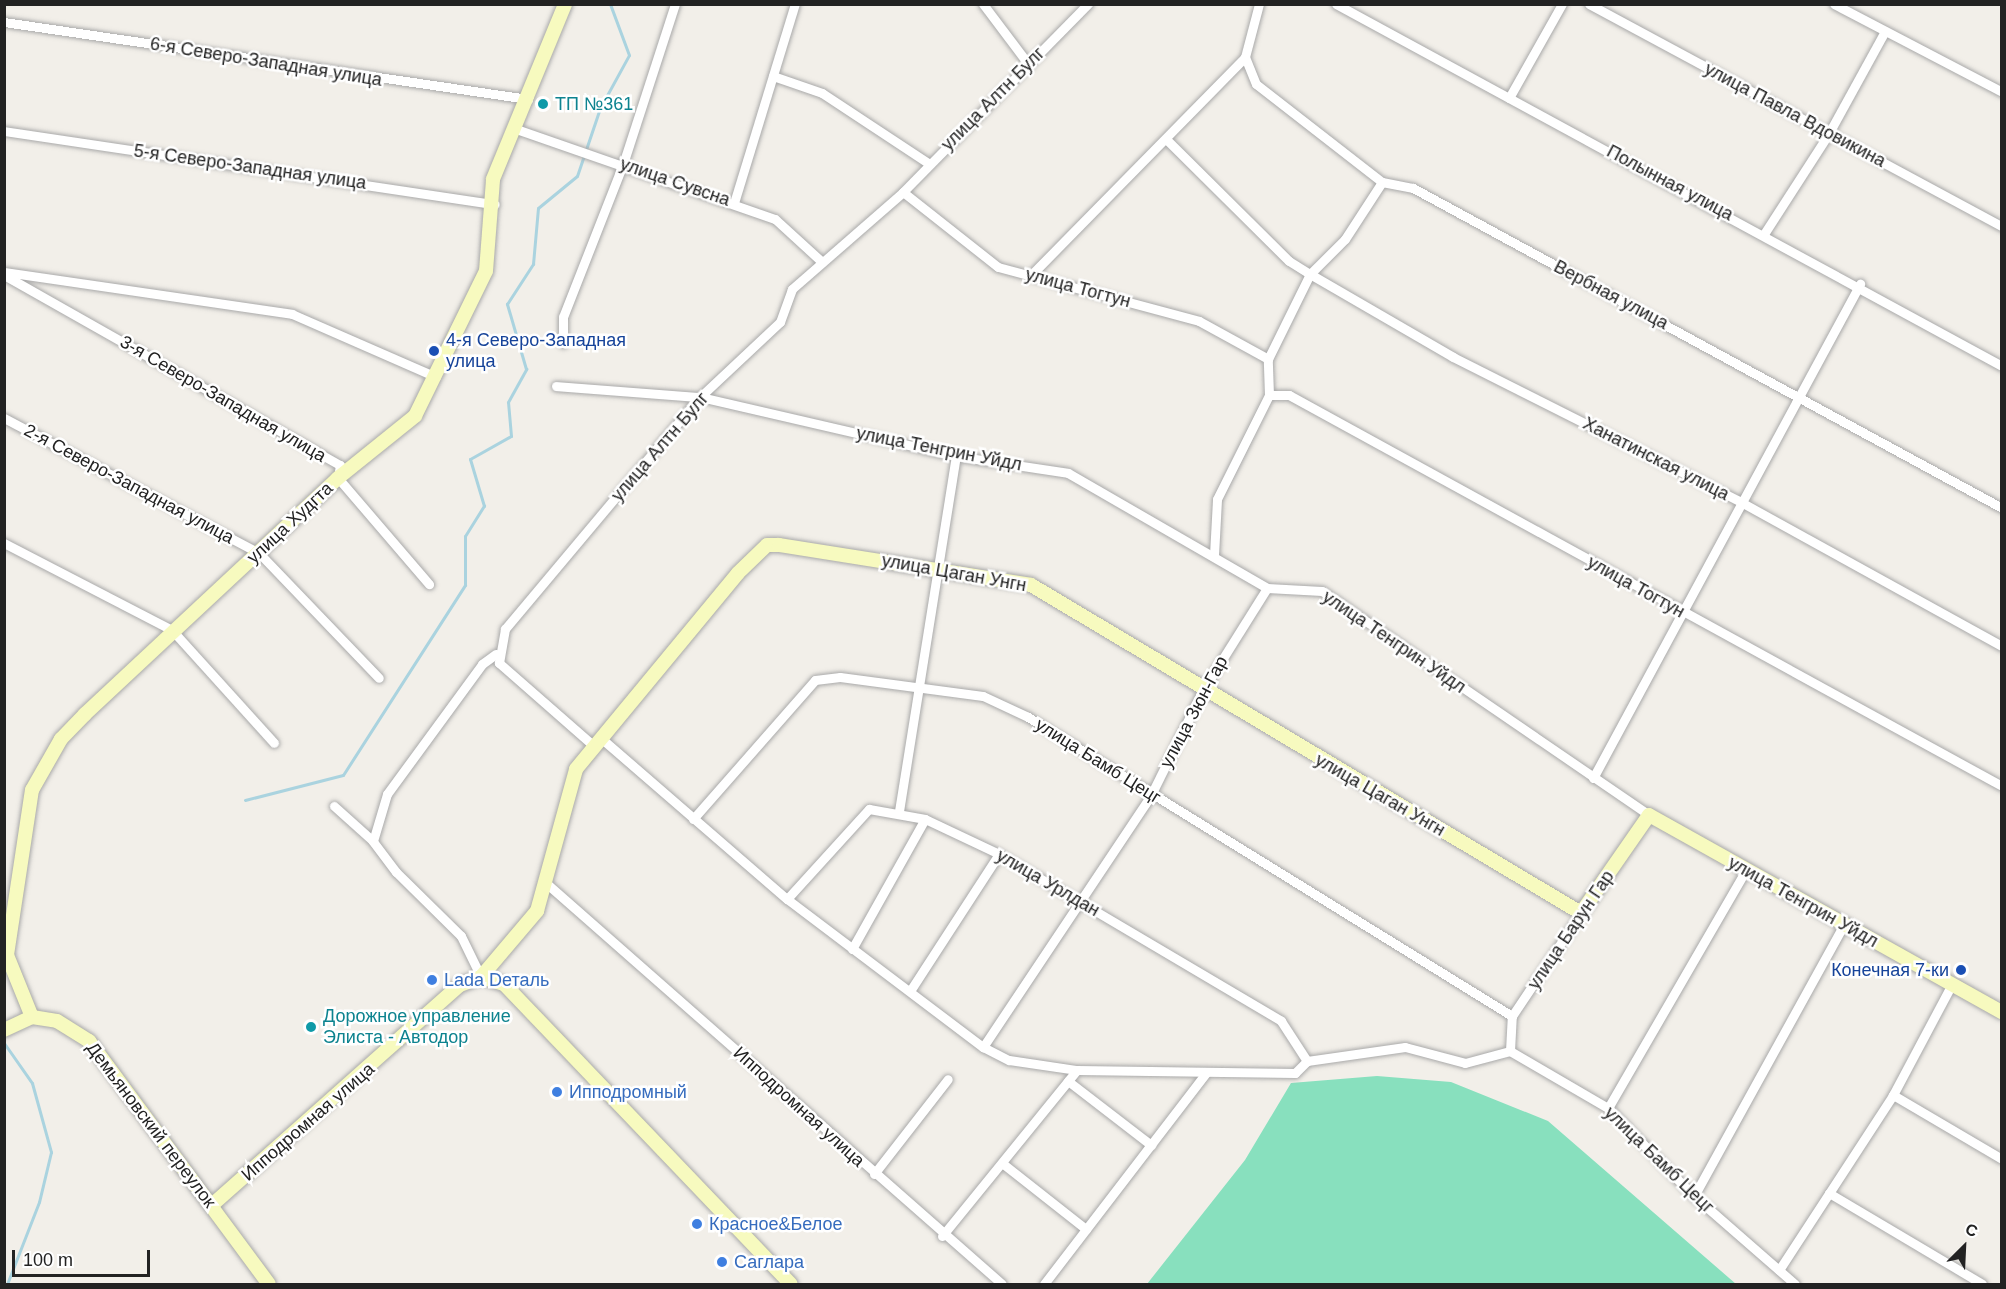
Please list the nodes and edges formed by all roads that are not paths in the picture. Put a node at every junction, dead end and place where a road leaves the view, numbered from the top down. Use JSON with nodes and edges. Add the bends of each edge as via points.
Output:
{"nodes":[{"id":1,"x":566,"y":4,"type":"edge"},
{"id":2,"x":675,"y":4,"type":"edge"},
{"id":3,"x":795,"y":4,"type":"edge"},
{"id":4,"x":983,"y":4,"type":"edge"},
{"id":5,"x":1088,"y":4,"type":"edge"},
{"id":6,"x":1259,"y":4,"type":"edge"},
{"id":7,"x":1336,"y":4,"type":"edge"},
{"id":8,"x":1562,"y":4,"type":"edge"},
{"id":9,"x":1589,"y":4,"type":"edge"},
{"id":10,"x":1834,"y":4,"type":"edge"},
{"id":11,"x":4,"y":22,"type":"edge"},
{"id":12,"x":1885,"y":31,"type":"junction"},
{"id":13,"x":1245,"y":57,"type":"junction"},
{"id":14,"x":1029,"y":64,"type":"junction"},
{"id":15,"x":773,"y":76,"type":"junction"},
{"id":16,"x":2001,"y":92,"type":"edge"},
{"id":17,"x":1509,"y":98,"type":"junction"},
{"id":18,"x":528,"y":99,"type":"junction"},
{"id":19,"x":516,"y":129,"type":"junction"},
{"id":20,"x":4,"y":131,"type":"edge"},
{"id":21,"x":1829,"y":133,"type":"junction"},
{"id":22,"x":1168,"y":141,"type":"junction"},
{"id":23,"x":928,"y":163,"type":"junction"},
{"id":24,"x":623,"y":164,"type":"junction"},
{"id":25,"x":1382,"y":182,"type":"junction"},
{"id":26,"x":903,"y":192,"type":"junction"},
{"id":27,"x":734,"y":203,"type":"junction"},
{"id":28,"x":495,"y":204,"type":"junction"},
{"id":29,"x":2001,"y":226,"type":"edge"},
{"id":30,"x":1764,"y":234,"type":"junction"},
{"id":31,"x":821,"y":261,"type":"junction"},
{"id":32,"x":4,"y":274,"type":"edge"},
{"id":33,"x":1032,"y":274,"type":"junction"},
{"id":34,"x":1310,"y":274,"type":"junction"},
{"id":35,"x":1860,"y":285,"type":"junction"},
{"id":36,"x":563,"y":343,"type":"dead end"},
{"id":37,"x":1268,"y":359,"type":"junction"},
{"id":38,"x":2001,"y":366,"type":"edge"},
{"id":39,"x":436,"y":378,"type":"junction"},
{"id":40,"x":556,"y":386,"type":"dead end"},
{"id":41,"x":1269,"y":395,"type":"junction"},
{"id":42,"x":700,"y":397,"type":"junction"},
{"id":43,"x":1799,"y":397,"type":"junction"},
{"id":44,"x":4,"y":418,"type":"edge"},
{"id":45,"x":956,"y":456,"type":"junction"},
{"id":46,"x":338,"y":478,"type":"junction"},
{"id":47,"x":1741,"y":502,"type":"junction"},
{"id":48,"x":2001,"y":508,"type":"edge"},
{"id":49,"x":4,"y":543,"type":"edge"},
{"id":50,"x":260,"y":553,"type":"junction"},
{"id":51,"x":1214,"y":555,"type":"junction"},
{"id":52,"x":938,"y":568,"type":"junction"},
{"id":53,"x":429,"y":584,"type":"dead end"},
{"id":54,"x":1268,"y":588,"type":"junction"},
{"id":55,"x":1683,"y":613,"type":"junction"},
{"id":56,"x":172,"y":630,"type":"junction"},
{"id":57,"x":2001,"y":646,"type":"edge"},
{"id":58,"x":496,"y":654,"type":"junction"},
{"id":59,"x":379,"y":678,"type":"dead end"},
{"id":60,"x":917,"y":688,"type":"junction"},
{"id":61,"x":1203,"y":690,"type":"junction"},
{"id":62,"x":274,"y":743,"type":"dead end"},
{"id":63,"x":599,"y":743,"type":"junction"},
{"id":64,"x":1593,"y":778,"type":"junction"},
{"id":65,"x":2001,"y":786,"type":"edge"},
{"id":66,"x":1151,"y":795,"type":"junction"},
{"id":67,"x":334,"y":806,"type":"dead end"},
{"id":68,"x":899,"y":810,"type":"junction"},
{"id":69,"x":1649,"y":815,"type":"junction"},
{"id":70,"x":693,"y":819,"type":"junction"},
{"id":71,"x":925,"y":819,"type":"junction"},
{"id":72,"x":373,"y":841,"type":"junction"},
{"id":73,"x":999,"y":854,"type":"junction"},
{"id":74,"x":1746,"y":870,"type":"junction"},
{"id":75,"x":546,"y":883,"type":"junction"},
{"id":76,"x":787,"y":899,"type":"junction"},
{"id":77,"x":1080,"y":902,"type":"junction"},
{"id":78,"x":1581,"y":913,"type":"junction"},
{"id":79,"x":1844,"y":924,"type":"junction"},
{"id":80,"x":852,"y":949,"type":"junction"},
{"id":81,"x":6,"y":954,"type":"edge"},
{"id":82,"x":481,"y":977,"type":"junction"},
{"id":83,"x":1951,"y":986,"type":"junction"},
{"id":84,"x":910,"y":991,"type":"junction"},
{"id":85,"x":2001,"y":1012,"type":"edge"},
{"id":86,"x":1512,"y":1016,"type":"junction"},
{"id":87,"x":32,"y":1017,"type":"junction"},
{"id":88,"x":4,"y":1030,"type":"edge"},
{"id":89,"x":983,"y":1047,"type":"junction"},
{"id":90,"x":1510,"y":1051,"type":"junction"},
{"id":91,"x":1307,"y":1061,"type":"junction"},
{"id":92,"x":1077,"y":1070,"type":"junction"},
{"id":93,"x":1206,"y":1072,"type":"junction"},
{"id":94,"x":948,"y":1079,"type":"dead end"},
{"id":95,"x":1068,"y":1080,"type":"junction"},
{"id":96,"x":1893,"y":1095,"type":"junction"},
{"id":97,"x":1608,"y":1108,"type":"junction"},
{"id":98,"x":1151,"y":1145,"type":"junction"},
{"id":99,"x":2001,"y":1159,"type":"edge"},
{"id":100,"x":1002,"y":1163,"type":"junction"},
{"id":101,"x":874,"y":1174,"type":"junction"},
{"id":102,"x":1829,"y":1193,"type":"junction"},
{"id":103,"x":1694,"y":1196,"type":"junction"},
{"id":104,"x":212,"y":1204,"type":"junction"},
{"id":105,"x":1086,"y":1229,"type":"junction"},
{"id":106,"x":942,"y":1236,"type":"junction"},
{"id":107,"x":1779,"y":1270,"type":"junction"},
{"id":108,"x":269,"y":1284,"type":"edge"},
{"id":109,"x":791,"y":1284,"type":"edge"},
{"id":110,"x":1002,"y":1284,"type":"edge"},
{"id":111,"x":1044,"y":1284,"type":"edge"},
{"id":112,"x":1795,"y":1284,"type":"edge"},
{"id":113,"x":1982,"y":1284,"type":"edge"}],
"edges":[{"from":1,"to":18,"type":"street","name":"улица Худгта"},
{"from":2,"to":24,"type":"street"},
{"from":3,"to":15,"type":"street"},
{"from":4,"to":14,"type":"street"},
{"from":5,"to":14,"type":"street","name":"улица Алтн Булг"},
{"from":6,"to":13,"type":"street"},
{"from":7,"to":17,"type":"street","name":"Полынная улица"},
{"from":8,"to":17,"type":"street"},
{"from":9,"to":21,"type":"street","name":"улица Павла Вдовикина"},
{"from":10,"to":12,"type":"street"},
{"from":11,"to":18,"type":"street","name":"6-я Северо-Западная улица"},
{"from":12,"to":16,"type":"street"},
{"from":12,"to":21,"type":"street"},
{"from":13,"to":22,"type":"street"},
{"from":13,"to":25,"type":"street","name":"Вербная улица","via":[[1256,84]]},
{"from":14,"to":23,"type":"street","name":"улица Алтн Булг"},
{"from":15,"to":23,"type":"street","via":[[822,93]]},
{"from":15,"to":27,"type":"street"},
{"from":17,"to":30,"type":"street","name":"Полынная улица"},
{"from":18,"to":19,"type":"street","name":"улица Худгта"},
{"from":19,"to":24,"type":"street","name":"улица Сувсна"},
{"from":19,"to":28,"type":"street","name":"улица Худгта","via":[[494,179]]},
{"from":20,"to":28,"type":"street","name":"5-я Северо-Западная улица"},
{"from":21,"to":29,"type":"street","name":"улица Павла Вдовикина"},
{"from":21,"to":30,"type":"street"},
{"from":22,"to":33,"type":"street"},
{"from":22,"to":34,"type":"street","name":"Ханатинская улица","via":[[1289,261]]},
{"from":23,"to":26,"type":"street","name":"улица Алтн Булг"},
{"from":24,"to":27,"type":"street","name":"улица Сувсна"},
{"from":24,"to":36,"type":"street","via":[[563,317]]},
{"from":25,"to":34,"type":"street","via":[[1345,239]]},
{"from":25,"to":43,"type":"street","name":"Вербная улица","via":[[1413,188]]},
{"from":26,"to":31,"type":"street","name":"улица Алтн Булг"},
{"from":26,"to":33,"type":"street","name":"улица Тогтун","via":[[982,257],[998,267]]},
{"from":27,"to":31,"type":"street","name":"улица Сувсна","via":[[775,219]]},
{"from":28,"to":39,"type":"street","name":"улица Худгта","via":[[486,271]]},
{"from":30,"to":35,"type":"street","name":"Полынная улица"},
{"from":31,"to":42,"type":"street","name":"улица Алтн Булг","via":[[792,289],[780,322]]},
{"from":32,"to":39,"type":"street","via":[[292,314]]},
{"from":32,"to":46,"type":"street","name":"3-я Северо-Западная улица","via":[[340,465]]},
{"from":33,"to":37,"type":"street","name":"улица Тогтун","via":[[1199,321]]},
{"from":34,"to":37,"type":"street"},
{"from":34,"to":47,"type":"street","name":"Ханатинская улица","via":[[1453,357]]},
{"from":35,"to":38,"type":"street","name":"Полынная улица"},
{"from":35,"to":43,"type":"street"},
{"from":37,"to":41,"type":"street"},
{"from":39,"to":46,"type":"street","name":"улица Худгта","via":[[416,416]]},
{"from":40,"to":42,"type":"street","name":"улица Тенгрин Уйдл"},
{"from":41,"to":51,"type":"street","via":[[1217,499]]},
{"from":41,"to":55,"type":"street","name":"улица Тогтун","via":[[1289,395]]},
{"from":42,"to":45,"type":"street","name":"улица Тенгрин Уйдл"},
{"from":42,"to":58,"type":"street","name":"улица Алтн Булг","via":[[505,628]]},
{"from":43,"to":47,"type":"street"},
{"from":43,"to":48,"type":"street","name":"Вербная улица"},
{"from":44,"to":50,"type":"street","name":"2-я Северо-Западная улица"},
{"from":45,"to":51,"type":"street","name":"улица Тенгрин Уйдл","via":[[1068,473]]},
{"from":45,"to":52,"type":"street"},
{"from":46,"to":50,"type":"street","name":"улица Худгта"},
{"from":46,"to":53,"type":"street","name":"3-я Северо-Западная улица"},
{"from":47,"to":55,"type":"street"},
{"from":47,"to":57,"type":"street","name":"Ханатинская улица"},
{"from":49,"to":56,"type":"street"},
{"from":50,"to":56,"type":"street","name":"улица Худгта"},
{"from":50,"to":59,"type":"street","name":"2-я Северо-Западная улица"},
{"from":51,"to":54,"type":"street","name":"улица Тенгрин Уйдл"},
{"from":52,"to":60,"type":"street"},
{"from":52,"to":61,"type":"street","name":"улица Цаган Унгн","via":[[1031,585]]},
{"from":52,"to":63,"type":"street","name":"улица Цаган Унгн","via":[[767,545]]},
{"from":54,"to":61,"type":"street","name":"улица Зюн-Гар"},
{"from":54,"to":64,"type":"street","name":"улица Тенгрин Уйдл","via":[[1322,591]]},
{"from":55,"to":64,"type":"street"},
{"from":55,"to":65,"type":"street","name":"улица Тогтун"},
{"from":56,"to":62,"type":"street"},
{"from":56,"to":81,"type":"street","name":"улица Худгта","via":[[61,739],[33,790]]},
{"from":58,"to":63,"type":"street","via":[[499,663]]},
{"from":58,"to":72,"type":"street","via":[[482,664],[387,794]]},
{"from":60,"to":66,"type":"street","name":"улица Бамб Цецг","via":[[1000,703]]},
{"from":60,"to":68,"type":"street"},
{"from":60,"to":70,"type":"street","name":"улица Бамб Цецг","via":[[840,677],[815,680]]},
{"from":61,"to":66,"type":"street","name":"улица Зюн-Гар"},
{"from":61,"to":78,"type":"street","name":"улица Цаган Унгн"},
{"from":63,"to":70,"type":"street"},
{"from":63,"to":75,"type":"street","name":"улица Цаган Унгн","via":[[570,778]]},
{"from":64,"to":69,"type":"street","name":"улица Тенгрин Уйдл"},
{"from":66,"to":77,"type":"street","name":"улица Зюн-Гар"},
{"from":66,"to":86,"type":"street","name":"улица Бамб Цецг"},
{"from":67,"to":72,"type":"street"},
{"from":68,"to":71,"type":"street","name":"улица Урлдан"},
{"from":68,"to":76,"type":"street","name":"улица Урлдан","via":[[869,808]]},
{"from":69,"to":74,"type":"street","name":"улица Тенгрин Уйдл"},
{"from":69,"to":78,"type":"street","name":"улица Барун Гар"},
{"from":70,"to":76,"type":"street"},
{"from":71,"to":73,"type":"street","name":"улица Урлдан"},
{"from":71,"to":80,"type":"street"},
{"from":72,"to":82,"type":"street","via":[[396,872],[461,936]]},
{"from":73,"to":77,"type":"street","name":"улица Урлдан"},
{"from":73,"to":84,"type":"street"},
{"from":74,"to":79,"type":"street","name":"улица Тенгрин Уйдл"},
{"from":74,"to":97,"type":"street"},
{"from":75,"to":82,"type":"street","name":"улица Цаган Унгн","via":[[528,927]]},
{"from":75,"to":101,"type":"street","name":"Ипподромная улица"},
{"from":76,"to":80,"type":"street"},
{"from":77,"to":89,"type":"street","name":"улица Зюн-Гар"},
{"from":77,"to":91,"type":"street","name":"улица Урлдан","via":[[1281,1021]]},
{"from":78,"to":86,"type":"street","name":"улица Барун Гар"},
{"from":79,"to":83,"type":"street","name":"улица Тенгрин Уйдл"},
{"from":79,"to":103,"type":"street"},
{"from":80,"to":84,"type":"street"},
{"from":81,"to":87,"type":"street","name":"улица Худгта"},
{"from":82,"to":104,"type":"street","name":"Ипподромная улица","via":[[460,985]]},
{"from":82,"to":109,"type":"street","via":[[504,984]]},
{"from":83,"to":85,"type":"street","name":"улица Тенгрин Уйдл"},
{"from":83,"to":96,"type":"street"},
{"from":84,"to":89,"type":"street"},
{"from":86,"to":90,"type":"street"},
{"from":87,"to":88,"type":"street"},
{"from":87,"to":104,"type":"street","name":"Демьяновский переулок","via":[[57,1021],[88,1041]]},
{"from":89,"to":92,"type":"street","via":[[1009,1060]]},
{"from":90,"to":91,"type":"street","via":[[1465,1063],[1405,1047]]},
{"from":90,"to":97,"type":"street","name":"улица Бамб Цецг"},
{"from":91,"to":93,"type":"street","via":[[1295,1073]]},
{"from":92,"to":93,"type":"street"},
{"from":92,"to":95,"type":"street"},
{"from":93,"to":98,"type":"street"},
{"from":94,"to":101,"type":"street"},
{"from":95,"to":98,"type":"street"},
{"from":95,"to":100,"type":"street"},
{"from":96,"to":99,"type":"street"},
{"from":96,"to":102,"type":"street"},
{"from":97,"to":103,"type":"street","name":"улица Бамб Цецг"},
{"from":98,"to":105,"type":"street"},
{"from":100,"to":105,"type":"street"},
{"from":100,"to":106,"type":"street"},
{"from":101,"to":106,"type":"street","name":"Ипподромная улица"},
{"from":102,"to":107,"type":"street"},
{"from":102,"to":113,"type":"street"},
{"from":103,"to":107,"type":"street","name":"улица Бамб Цецг"},
{"from":104,"to":108,"type":"street","name":"Демьяновский переулок"},
{"from":105,"to":111,"type":"street"},
{"from":106,"to":110,"type":"street","name":"Ипподромная улица"},
{"from":107,"to":112,"type":"street","name":"улица Бамб Цецг"}]}
